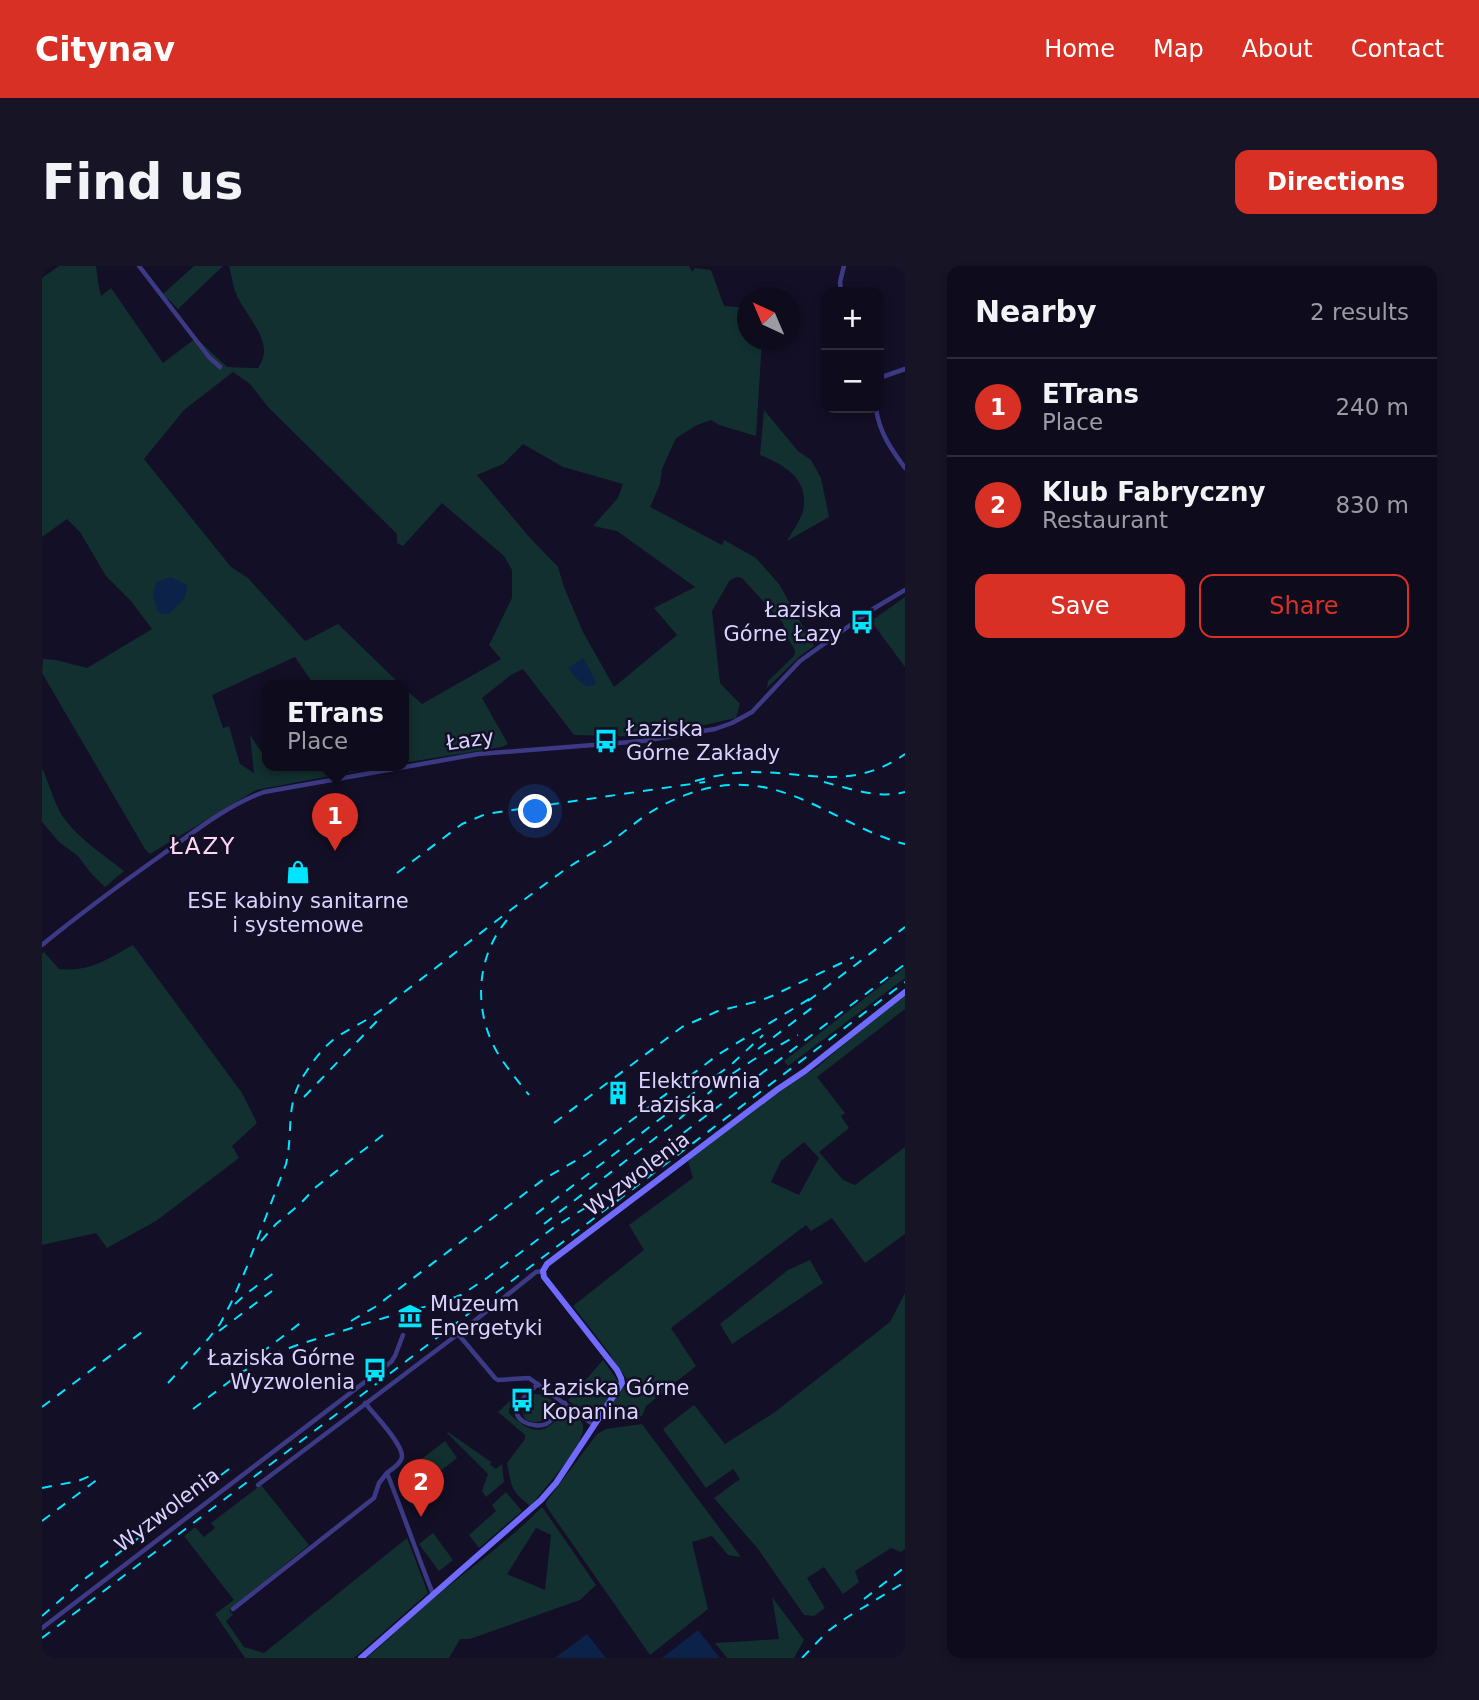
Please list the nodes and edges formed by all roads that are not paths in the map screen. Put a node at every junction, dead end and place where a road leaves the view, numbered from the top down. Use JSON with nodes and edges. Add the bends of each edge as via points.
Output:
{"nodes":[{"id":1,"x":139,"y":266,"type":"edge"},
{"id":2,"x":844,"y":266,"type":"edge"},
{"id":3,"x":840,"y":287,"type":"edge"},
{"id":4,"x":220,"y":368,"type":"dead end"},
{"id":5,"x":905,"y":369,"type":"edge"},
{"id":6,"x":884,"y":375,"type":"edge"},
{"id":7,"x":877,"y":413,"type":"edge"},
{"id":8,"x":905,"y":468,"type":"edge"},
{"id":9,"x":905,"y":590,"type":"edge"},
{"id":10,"x":409,"y":766,"type":"edge"},
{"id":11,"x":382,"y":771,"type":"edge"},
{"id":12,"x":42,"y":945,"type":"edge"},
{"id":13,"x":905,"y":992,"type":"edge"},
{"id":14,"x":543,"y":1270,"type":"junction"},
{"id":15,"x":458,"y":1334,"type":"junction"},
{"id":16,"x":404,"y":1335,"type":"dead end"},
{"id":17,"x":538,"y":1384,"type":"junction"},
{"id":18,"x":365,"y":1403,"type":"junction"},
{"id":19,"x":565,"y":1404,"type":"junction"},
{"id":20,"x":594,"y":1425,"type":"junction"},
{"id":21,"x":387,"y":1473,"type":"junction"},
{"id":22,"x":258,"y":1485,"type":"dead end"},
{"id":23,"x":433,"y":1594,"type":"junction"},
{"id":24,"x":233,"y":1609,"type":"dead end"},
{"id":25,"x":42,"y":1628,"type":"edge"},
{"id":26,"x":360,"y":1658,"type":"edge"}],
"edges":[{"from":1,"to":4,"type":"street"},
{"from":2,"to":3,"type":"street"},
{"from":5,"to":6,"type":"street"},
{"from":7,"to":8,"type":"street","via":[[887,443]]},
{"from":9,"to":10,"type":"street","name":"Łazy","via":[[800,661],[752,712],[732,723],[643,741],[478,754]]},
{"from":11,"to":12,"type":"street","name":"Łazy","via":[[264,792],[243,800]]},
{"from":13,"to":14,"type":"street","name":"Wyzwolenia"},
{"from":14,"to":15,"type":"street"},
{"from":14,"to":20,"type":"street","via":[[621,1378]]},
{"from":15,"to":17,"type":"street","via":[[498,1380],[529,1378]]},
{"from":15,"to":18,"type":"street"},
{"from":16,"to":25,"type":"street","name":"Wyzwolenia","via":[[391,1362]]},
{"from":17,"to":19,"type":"street"},
{"from":17,"to":19,"type":"street","via":[[516,1412],[527,1424],[545,1424]]},
{"from":18,"to":21,"type":"street","via":[[401,1453],[400,1462]]},
{"from":18,"to":22,"type":"street"},
{"from":19,"to":20,"type":"street"},
{"from":20,"to":23,"type":"street","via":[[541,1500]]},
{"from":21,"to":23,"type":"street"},
{"from":21,"to":24,"type":"street","via":[[374,1498]]},
{"from":23,"to":26,"type":"street"}]}
